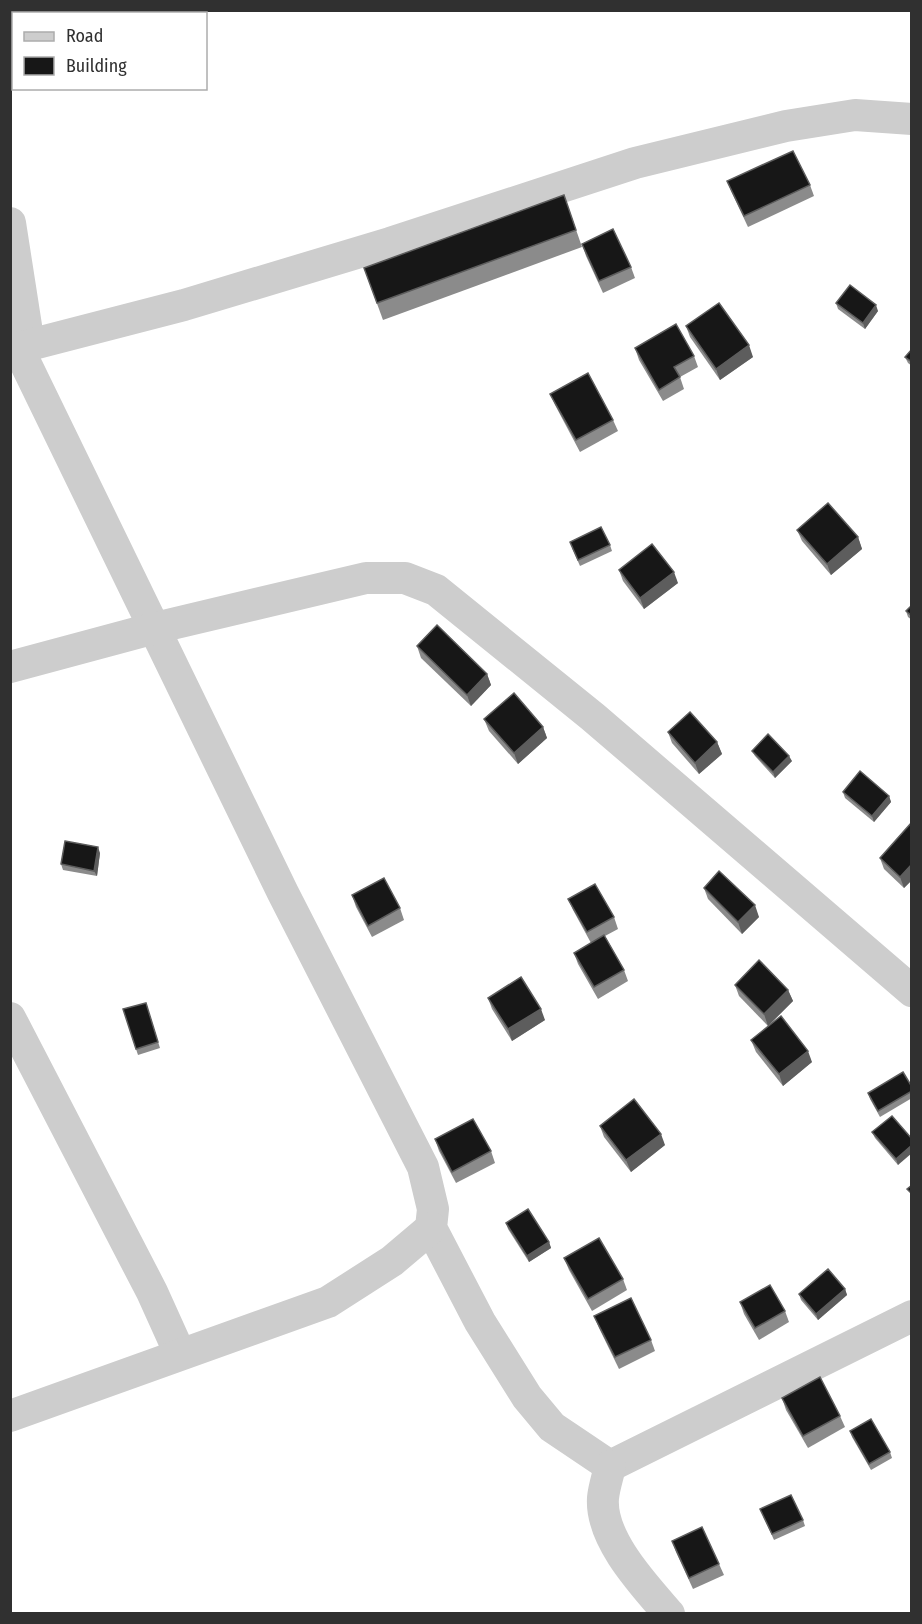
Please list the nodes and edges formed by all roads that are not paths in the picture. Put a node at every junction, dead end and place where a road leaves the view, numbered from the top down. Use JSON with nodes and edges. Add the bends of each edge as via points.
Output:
{"nodes":[{"id":1,"x":912,"y":119,"type":"edge"},
{"id":2,"x":10,"y":223,"type":"edge"},
{"id":3,"x":19,"y":348,"type":"edge"},
{"id":4,"x":155,"y":628,"type":"junction"},
{"id":5,"x":10,"y":667,"type":"edge"},
{"id":6,"x":912,"y":991,"type":"edge"},
{"id":7,"x":10,"y":1018,"type":"edge"},
{"id":8,"x":430,"y":1228,"type":"junction"},
{"id":9,"x":912,"y":1316,"type":"edge"},
{"id":10,"x":180,"y":1354,"type":"junction"},
{"id":11,"x":10,"y":1416,"type":"edge"},
{"id":12,"x":610,"y":1466,"type":"junction"},
{"id":13,"x":669,"y":1614,"type":"edge"}],
"edges":[{"from":1,"to":3,"type":"street","via":[[855,115],[786,126],[635,163],[184,305]]},
{"from":2,"to":3,"type":"street"},
{"from":3,"to":4,"type":"street"},
{"from":4,"to":5,"type":"street"},
{"from":4,"to":6,"type":"street","via":[[366,578],[405,578],[436,590],[593,717]]},
{"from":4,"to":8,"type":"street","via":[[283,893],[423,1167],[433,1209]]},
{"from":7,"to":10,"type":"street","via":[[152,1292]]},
{"from":8,"to":10,"type":"street","via":[[392,1261],[328,1302]]},
{"from":8,"to":12,"type":"street","via":[[480,1322],[527,1397],[552,1426]]},
{"from":9,"to":12,"type":"street"},
{"from":10,"to":11,"type":"street"},
{"from":12,"to":13,"type":"street","via":[[603,1499],[608,1527],[634,1574]]}]}
